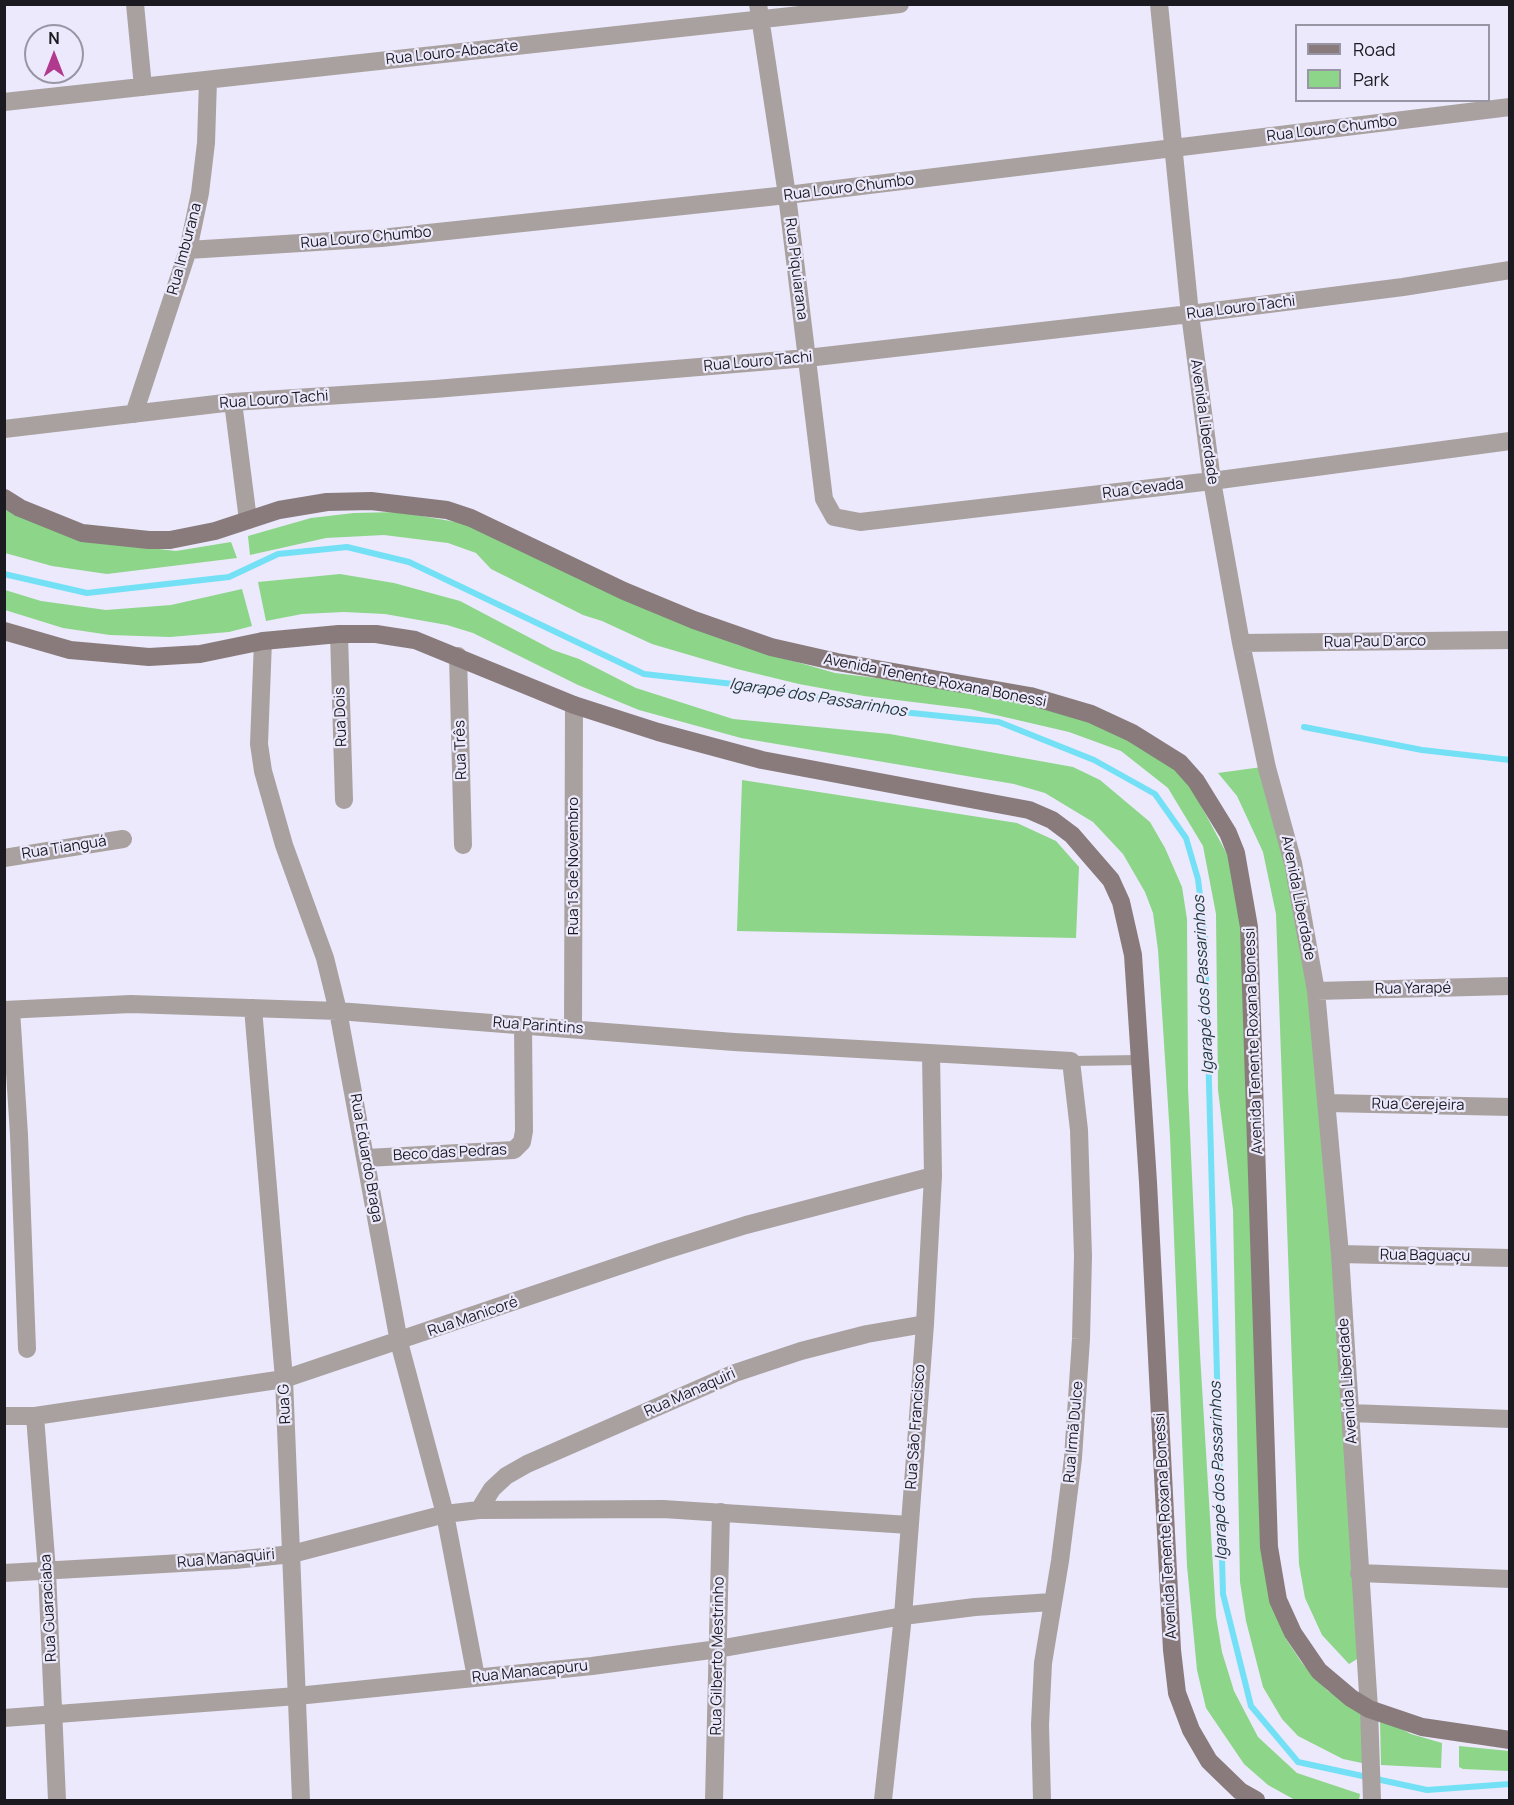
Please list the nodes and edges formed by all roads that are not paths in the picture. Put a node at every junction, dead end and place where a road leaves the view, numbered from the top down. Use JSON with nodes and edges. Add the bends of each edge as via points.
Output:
{"nodes":[{"id":1,"x":135,"y":4,"type":"edge"},
{"id":2,"x":900,"y":4,"type":"edge"},
{"id":3,"x":1159,"y":4,"type":"edge"},
{"id":4,"x":759,"y":12,"type":"edge"},
{"id":5,"x":208,"y":80,"type":"junction"},
{"id":6,"x":143,"y":87,"type":"junction"},
{"id":7,"x":4,"y":102,"type":"edge"},
{"id":8,"x":1509,"y":107,"type":"edge"},
{"id":9,"x":1172,"y":148,"type":"junction"},
{"id":10,"x":787,"y":195,"type":"junction"},
{"id":11,"x":188,"y":250,"type":"junction"},
{"id":12,"x":1509,"y":270,"type":"edge"},
{"id":13,"x":1190,"y":314,"type":"junction"},
{"id":14,"x":807,"y":358,"type":"junction"},
{"id":15,"x":233,"y":402,"type":"junction"},
{"id":16,"x":134,"y":414,"type":"junction"},
{"id":17,"x":4,"y":429,"type":"edge"},
{"id":18,"x":1509,"y":441,"type":"edge"},
{"id":19,"x":1212,"y":482,"type":"junction"},
{"id":20,"x":4,"y":498,"type":"edge"},
{"id":21,"x":824,"y":499,"type":"joint"},
{"id":22,"x":248,"y":520,"type":"junction"},
{"id":23,"x":4,"y":630,"type":"edge"},
{"id":24,"x":339,"y":634,"type":"junction"},
{"id":25,"x":1509,"y":640,"type":"edge"},
{"id":26,"x":263,"y":641,"type":"junction"},
{"id":27,"x":1241,"y":643,"type":"junction"},
{"id":28,"x":458,"y":656,"type":"junction"},
{"id":29,"x":574,"y":705,"type":"junction"},
{"id":30,"x":344,"y":800,"type":"dead end"},
{"id":31,"x":123,"y":838,"type":"dead end"},
{"id":32,"x":463,"y":845,"type":"dead end"},
{"id":33,"x":4,"y":858,"type":"edge"},
{"id":34,"x":1509,"y":986,"type":"edge"},
{"id":35,"x":1316,"y":991,"type":"junction"},
{"id":36,"x":253,"y":1008,"type":"junction"},
{"id":37,"x":8,"y":1010,"type":"edge"},
{"id":38,"x":338,"y":1011,"type":"junction"},
{"id":39,"x":523,"y":1026,"type":"junction"},
{"id":40,"x":573,"y":1028,"type":"junction"},
{"id":41,"x":931,"y":1054,"type":"junction"},
{"id":42,"x":1140,"y":1060,"type":"junction"},
{"id":43,"x":1071,"y":1061,"type":"junction"},
{"id":44,"x":1327,"y":1103,"type":"junction"},
{"id":45,"x":1509,"y":1107,"type":"edge"},
{"id":46,"x":12,"y":1136,"type":"edge"},
{"id":47,"x":367,"y":1158,"type":"junction"},
{"id":48,"x":933,"y":1176,"type":"junction"},
{"id":49,"x":12,"y":1224,"type":"edge"},
{"id":50,"x":1340,"y":1254,"type":"junction"},
{"id":51,"x":1509,"y":1258,"type":"edge"},
{"id":52,"x":925,"y":1324,"type":"junction"},
{"id":53,"x":399,"y":1342,"type":"junction"},
{"id":54,"x":27,"y":1349,"type":"dead end"},
{"id":55,"x":284,"y":1379,"type":"junction"},
{"id":56,"x":1350,"y":1413,"type":"junction"},
{"id":57,"x":4,"y":1416,"type":"edge"},
{"id":58,"x":35,"y":1416,"type":"junction"},
{"id":59,"x":1509,"y":1419,"type":"edge"},
{"id":60,"x":479,"y":1510,"type":"junction"},
{"id":61,"x":721,"y":1512,"type":"junction"},
{"id":62,"x":445,"y":1514,"type":"junction"},
{"id":63,"x":909,"y":1525,"type":"junction"},
{"id":64,"x":292,"y":1554,"type":"junction"},
{"id":65,"x":47,"y":1571,"type":"junction"},
{"id":66,"x":4,"y":1573,"type":"edge"},
{"id":67,"x":1359,"y":1573,"type":"junction"},
{"id":68,"x":1509,"y":1579,"type":"edge"},
{"id":69,"x":1052,"y":1602,"type":"junction"},
{"id":70,"x":903,"y":1616,"type":"junction"},
{"id":71,"x":718,"y":1649,"type":"junction"},
{"id":72,"x":476,"y":1677,"type":"junction"},
{"id":73,"x":297,"y":1696,"type":"junction"},
{"id":74,"x":1369,"y":1709,"type":"junction"},
{"id":75,"x":55,"y":1715,"type":"junction"},
{"id":76,"x":4,"y":1718,"type":"edge"},
{"id":77,"x":1509,"y":1740,"type":"edge"},
{"id":78,"x":57,"y":1800,"type":"edge"},
{"id":79,"x":301,"y":1800,"type":"edge"},
{"id":80,"x":714,"y":1800,"type":"edge"},
{"id":81,"x":883,"y":1800,"type":"edge"},
{"id":82,"x":1042,"y":1800,"type":"edge"},
{"id":83,"x":1256,"y":1800,"type":"edge"},
{"id":84,"x":1372,"y":1800,"type":"edge"}],
"edges":[{"from":1,"to":6,"type":"street"},
{"from":2,"to":4,"type":"street","name":"Rua Louro-Abacate"},
{"from":3,"to":9,"type":"street","name":"Avenida Liberdade"},
{"from":4,"to":5,"type":"street","name":"Rua Louro-Abacate"},
{"from":4,"to":10,"type":"street","name":"Rua Piquiarana"},
{"from":5,"to":6,"type":"street","name":"Rua Louro-Abacate"},
{"from":5,"to":11,"type":"street","name":"Rua Imburana","via":[[206,143]]},
{"from":6,"to":7,"type":"street","name":"Rua Louro-Abacate"},
{"from":8,"to":9,"type":"street","name":"Rua Louro Chumbo"},
{"from":9,"to":10,"type":"street","name":"Rua Louro Chumbo"},
{"from":9,"to":13,"type":"street","name":"Avenida Liberdade"},
{"from":10,"to":11,"type":"street","name":"Rua Louro Chumbo","via":[[381,238]]},
{"from":10,"to":14,"type":"street","name":"Rua Piquiarana"},
{"from":11,"to":16,"type":"street","name":"Rua Imburana"},
{"from":12,"to":13,"type":"street","name":"Rua Louro Tachi"},
{"from":13,"to":14,"type":"street","name":"Rua Louro Tachi"},
{"from":13,"to":19,"type":"street","name":"Avenida Liberdade"},
{"from":14,"to":15,"type":"street","name":"Rua Louro Tachi"},
{"from":14,"to":21,"type":"street","name":"Rua Piquiarana"},
{"from":15,"to":16,"type":"street","name":"Rua Louro Tachi"},
{"from":15,"to":22,"type":"street"},
{"from":16,"to":17,"type":"street","name":"Rua Louro Tachi"},
{"from":18,"to":19,"type":"street","name":"Rua Cevada"},
{"from":19,"to":21,"type":"street","name":"Rua Cevada","via":[[860,522],[834,517]]},
{"from":19,"to":27,"type":"street","name":"Avenida Liberdade"},
{"from":20,"to":22,"type":"street","name":"Avenida Tenente Roxana Bonessi","via":[[82,532],[127,539],[170,540]]},
{"from":22,"to":74,"type":"street","name":"Avenida Tenente Roxana Bonessi","via":[[327,502],[371,501],[447,510],[624,591],[771,647],[1030,696],[1091,714],[1122,728],[1180,764],[1196,781],[1228,833],[1239,864],[1250,927],[1273,1585],[1284,1616],[1307,1656],[1332,1683]]},
{"from":23,"to":26,"type":"street","name":"Avenida Tenente Roxana Bonessi","via":[[70,650],[149,657],[211,652]]},
{"from":24,"to":26,"type":"street","name":"Avenida Tenente Roxana Bonessi"},
{"from":24,"to":28,"type":"street","name":"Avenida Tenente Roxana Bonessi","via":[[415,640]]},
{"from":24,"to":30,"type":"street","name":"Rua Dois"},
{"from":25,"to":27,"type":"street","name":"Rua Pau D'arco"},
{"from":26,"to":38,"type":"street","name":"Rua Eduardo Braga","via":[[259,744],[263,771],[284,845],[325,958]]},
{"from":27,"to":35,"type":"street","name":"Avenida Liberdade","via":[[1267,768],[1293,863]]},
{"from":28,"to":29,"type":"street","name":"Avenida Tenente Roxana Bonessi"},
{"from":28,"to":32,"type":"street","name":"Rua Três"},
{"from":29,"to":40,"type":"street","name":"Rua 15 de Novembro"},
{"from":29,"to":42,"type":"street","name":"Avenida Tenente Roxana Bonessi","via":[[762,760],[1029,810],[1052,820],[1097,861],[1121,902],[1133,955]]},
{"from":31,"to":33,"type":"street","name":"Rua Tianguá"},
{"from":34,"to":35,"type":"street","name":"Rua Yarapé"},
{"from":35,"to":44,"type":"street","name":"Avenida Liberdade"},
{"from":36,"to":37,"type":"street","name":"Rua Parintins","via":[[131,1004]]},
{"from":36,"to":38,"type":"street","name":"Rua Parintins"},
{"from":36,"to":55,"type":"street","name":"Rua G"},
{"from":37,"to":46,"type":"street"},
{"from":38,"to":39,"type":"street","name":"Rua Parintins"},
{"from":38,"to":47,"type":"street","name":"Rua Eduardo Braga"},
{"from":39,"to":40,"type":"street","name":"Rua Parintins"},
{"from":39,"to":47,"type":"street","name":"Beco das Pedras","via":[[524,1131],[522,1142],[514,1150]]},
{"from":40,"to":41,"type":"street","name":"Rua Parintins"},
{"from":41,"to":43,"type":"street","name":"Rua Parintins"},
{"from":41,"to":48,"type":"street","name":"Rua São Francisco"},
{"from":42,"to":43,"type":"lane"},
{"from":42,"to":83,"type":"street","name":"Avenida Tenente Roxana Bonessi","via":[[1172,1650],[1178,1693],[1191,1730],[1209,1761],[1240,1791]]},
{"from":43,"to":69,"type":"street","name":"Rua Irmã Dulce","via":[[1079,1130],[1081,1327],[1073,1458]]},
{"from":44,"to":45,"type":"street","name":"Rua Cerejeira"},
{"from":44,"to":50,"type":"street","name":"Avenida Liberdade"},
{"from":46,"to":49,"type":"street"},
{"from":47,"to":53,"type":"street","name":"Rua Eduardo Braga"},
{"from":48,"to":52,"type":"street","name":"Rua São Francisco"},
{"from":48,"to":53,"type":"street","name":"Rua Manicoré","via":[[746,1225]]},
{"from":49,"to":54,"type":"street"},
{"from":50,"to":51,"type":"street","name":"Rua Baguaçu"},
{"from":50,"to":56,"type":"street","name":"Avenida Liberdade"},
{"from":52,"to":60,"type":"street","name":"Rua Manaquiri","via":[[856,1337],[735,1373],[526,1464],[499,1483]]},
{"from":52,"to":63,"type":"street","name":"Rua São Francisco"},
{"from":53,"to":55,"type":"street","name":"Rua Manicoré"},
{"from":53,"to":62,"type":"street","name":"Rua Eduardo Braga"},
{"from":55,"to":58,"type":"street","name":"Rua Manicoré"},
{"from":55,"to":64,"type":"street","name":"Rua G"},
{"from":56,"to":59,"type":"street"},
{"from":56,"to":67,"type":"street","name":"Avenida Liberdade"},
{"from":57,"to":58,"type":"street","name":"Rua Manicoré"},
{"from":58,"to":65,"type":"street","name":"Rua Guaraciaba"},
{"from":60,"to":61,"type":"street","name":"Rua Manaquiri"},
{"from":60,"to":62,"type":"street","name":"Rua Manaquiri"},
{"from":61,"to":63,"type":"street","name":"Rua Manaquiri"},
{"from":61,"to":71,"type":"street","name":"Rua Gilberto Mestrinho"},
{"from":62,"to":64,"type":"street","name":"Rua Manaquiri"},
{"from":62,"to":72,"type":"street","name":"Rua Eduardo Braga"},
{"from":63,"to":70,"type":"street","name":"Rua São Francisco"},
{"from":64,"to":65,"type":"street","name":"Rua Manaquiri"},
{"from":64,"to":73,"type":"street","name":"Rua G"},
{"from":65,"to":66,"type":"street","name":"Rua Manaquiri"},
{"from":65,"to":75,"type":"street","name":"Rua Guaraciaba"},
{"from":67,"to":68,"type":"street"},
{"from":67,"to":74,"type":"street","name":"Avenida Liberdade"},
{"from":69,"to":70,"type":"street","name":"Rua Manacapuru"},
{"from":69,"to":82,"type":"street","name":"Rua Irmã Dulce","via":[[1042,1684]]},
{"from":70,"to":71,"type":"street","name":"Rua Manacapuru"},
{"from":70,"to":81,"type":"street","name":"Rua São Francisco"},
{"from":71,"to":72,"type":"street","name":"Rua Manacapuru"},
{"from":71,"to":80,"type":"street","name":"Rua Gilberto Mestrinho"},
{"from":72,"to":73,"type":"street","name":"Rua Manacapuru"},
{"from":73,"to":75,"type":"street","name":"Rua Manacapuru"},
{"from":73,"to":79,"type":"street","name":"Rua G"},
{"from":74,"to":77,"type":"street","name":"Avenida Tenente Roxana Bonessi","via":[[1422,1727]]},
{"from":74,"to":84,"type":"street","name":"Avenida Liberdade"},
{"from":75,"to":76,"type":"street","name":"Rua Manacapuru"},
{"from":75,"to":78,"type":"street","name":"Rua Guaraciaba"}]}
